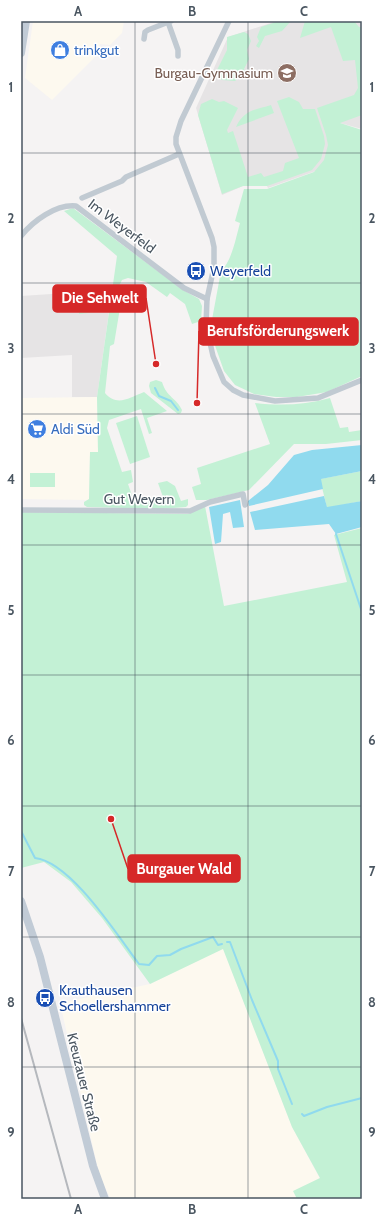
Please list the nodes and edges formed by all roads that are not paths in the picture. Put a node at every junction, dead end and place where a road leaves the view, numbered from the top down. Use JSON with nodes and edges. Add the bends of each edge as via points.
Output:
{"nodes":[{"id":1,"x":26,"y":21,"type":"edge"},
{"id":2,"x":229,"y":21,"type":"edge"},
{"id":3,"x":169,"y":22,"type":"edge"},
{"id":4,"x":144,"y":38,"type":"dead end"},
{"id":5,"x":21,"y":53,"type":"edge"},
{"id":6,"x":178,"y":56,"type":"dead end"},
{"id":7,"x":179,"y":154,"type":"junction"},
{"id":8,"x":82,"y":198,"type":"dead end"},
{"id":9,"x":21,"y":236,"type":"edge"},
{"id":10,"x":208,"y":299,"type":"junction"},
{"id":11,"x":362,"y":380,"type":"edge"},
{"id":12,"x":245,"y":505,"type":"dead end"},
{"id":13,"x":21,"y":510,"type":"edge"},
{"id":14,"x":21,"y":901,"type":"edge"},
{"id":15,"x":105,"y":1199,"type":"edge"}],
"edges":[{"from":1,"to":5,"type":"main road"},
{"from":2,"to":7,"type":"street","via":[[177,131],[176,144]]},
{"from":3,"to":4,"type":"street","via":[[148,30]]},
{"from":3,"to":6,"type":"street"},
{"from":7,"to":8,"type":"street"},
{"from":7,"to":10,"type":"street","via":[[212,238],[214,267]]},
{"from":9,"to":10,"type":"street","name":"Im Weyerfeld","via":[[40,218],[63,207],[76,206],[184,288]]},
{"from":10,"to":11,"type":"street","via":[[208,339],[224,382],[233,390],[253,398],[275,402],[297,401],[328,394]]},
{"from":12,"to":13,"type":"street","name":"Gut Weyern","via":[[243,494],[210,502],[190,511]]},
{"from":14,"to":15,"type":"main road","name":"Kreuzauer Straße","via":[[40,957],[93,1166]]}]}
